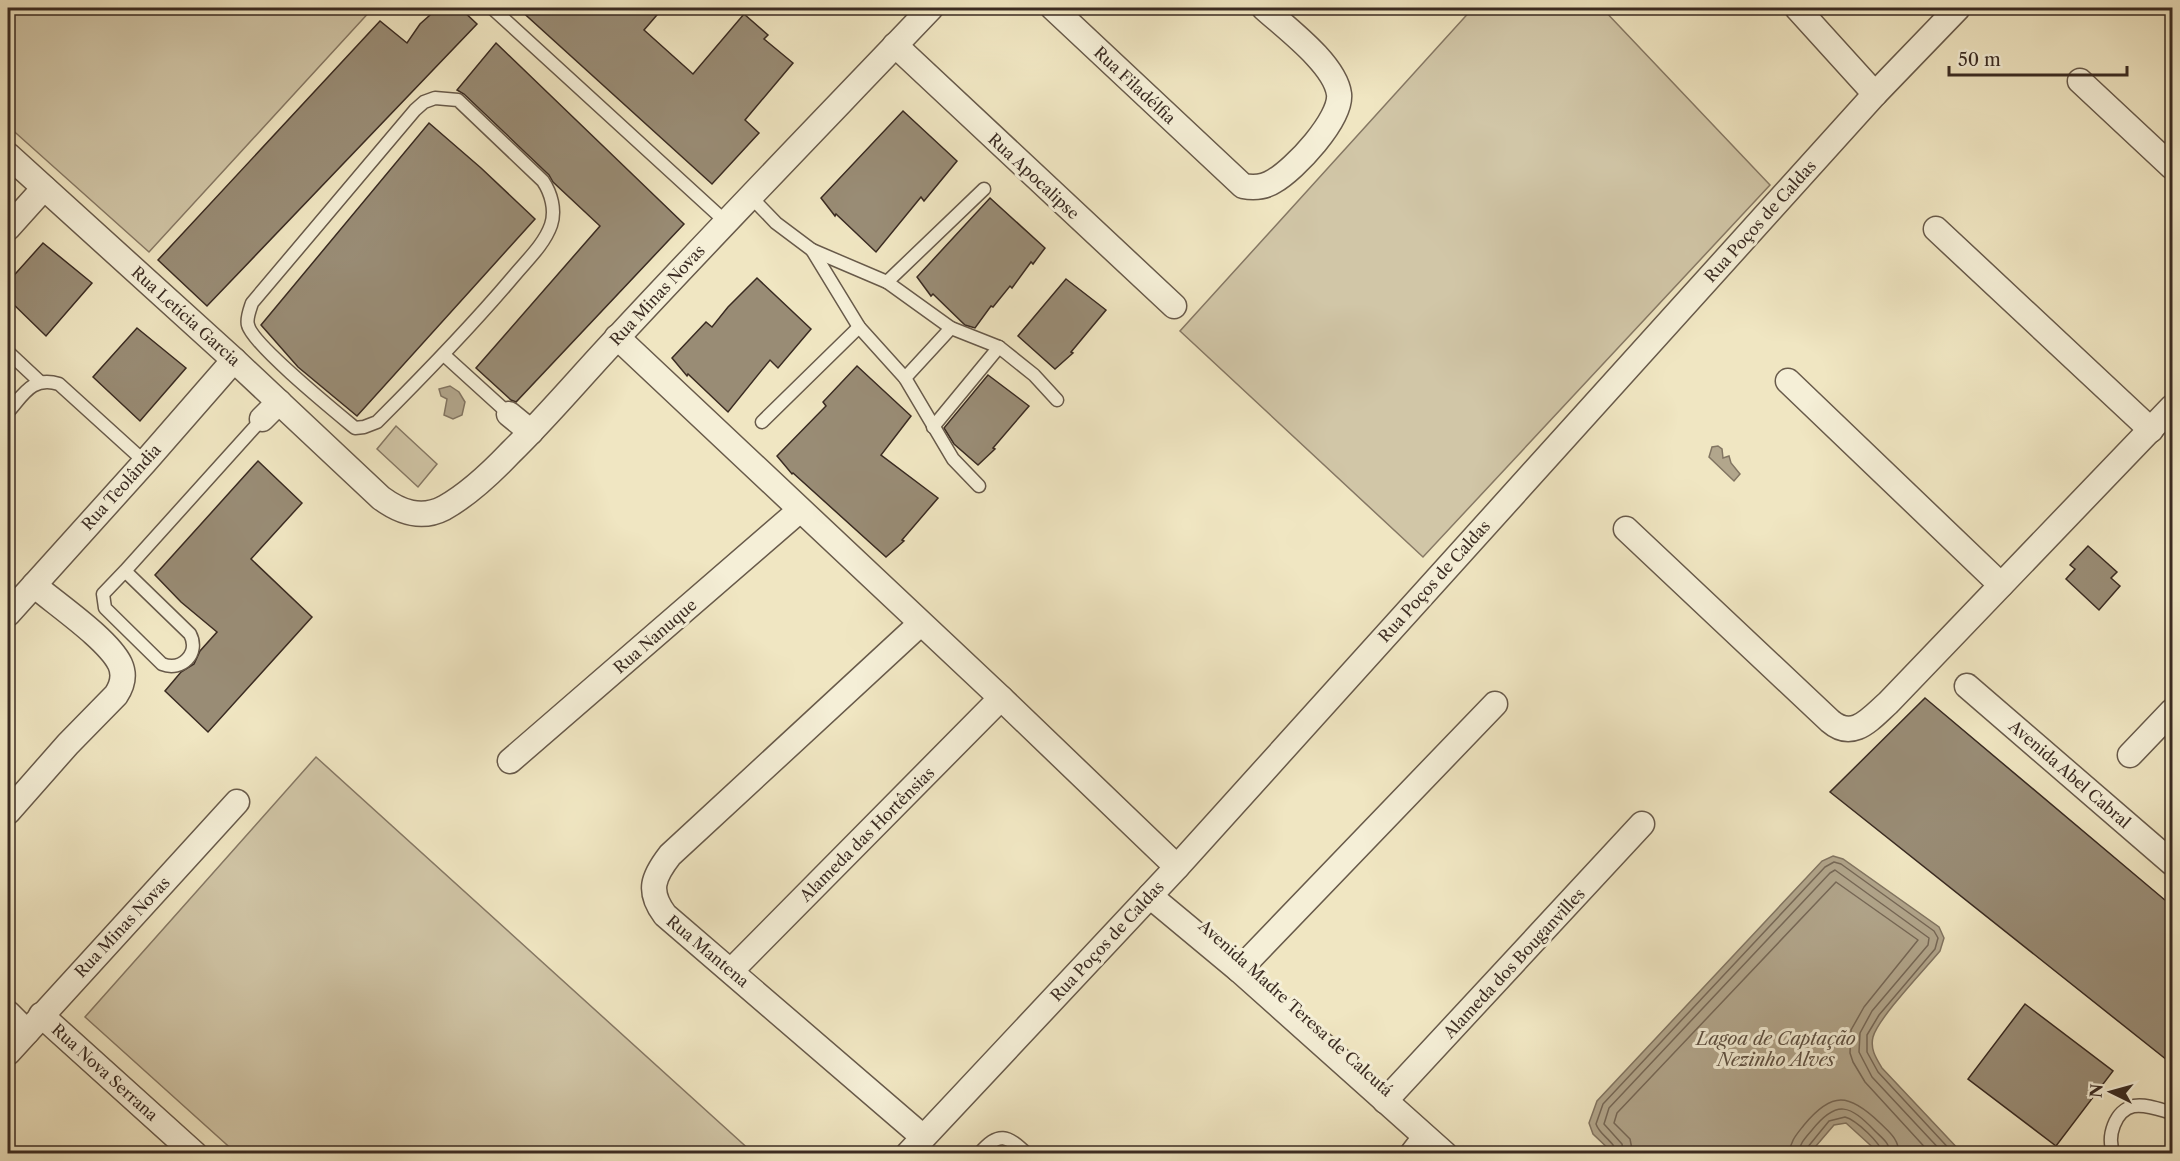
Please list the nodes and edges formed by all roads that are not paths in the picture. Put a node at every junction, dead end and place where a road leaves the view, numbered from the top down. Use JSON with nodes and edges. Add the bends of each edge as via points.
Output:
{"nodes":[{"id":1,"x":492,"y":8,"type":"edge"},
{"id":2,"x":931,"y":8,"type":"edge"},
{"id":3,"x":1053,"y":8,"type":"edge"},
{"id":4,"x":1264,"y":8,"type":"edge"},
{"id":5,"x":1797,"y":8,"type":"edge"},
{"id":6,"x":1958,"y":8,"type":"edge"},
{"id":7,"x":895,"y":45,"type":"junction"},
{"id":8,"x":2080,"y":81,"type":"dead end"},
{"id":9,"x":1875,"y":94,"type":"junction"},
{"id":10,"x":8,"y":155,"type":"edge"},
{"id":11,"x":2172,"y":167,"type":"edge"},
{"id":12,"x":44,"y":188,"type":"junction"},
{"id":13,"x":984,"y":189,"type":"dead end"},
{"id":14,"x":750,"y":196,"type":"junction"},
{"id":15,"x":726,"y":222,"type":"junction"},
{"id":16,"x":8,"y":228,"type":"edge"},
{"id":17,"x":1936,"y":229,"type":"dead end"},
{"id":18,"x":812,"y":250,"type":"junction"},
{"id":19,"x":887,"y":282,"type":"junction"},
{"id":20,"x":1173,"y":306,"type":"dead end"},
{"id":21,"x":859,"y":327,"type":"junction"},
{"id":22,"x":951,"y":328,"type":"junction"},
{"id":23,"x":617,"y":337,"type":"junction"},
{"id":24,"x":999,"y":347,"type":"junction"},
{"id":25,"x":8,"y":352,"type":"edge"},
{"id":26,"x":444,"y":355,"type":"junction"},
{"id":27,"x":234,"y":360,"type":"junction"},
{"id":28,"x":905,"y":378,"type":"junction"},
{"id":29,"x":39,"y":381,"type":"junction"},
{"id":30,"x":1788,"y":381,"type":"dead end"},
{"id":31,"x":1056,"y":400,"type":"dead end"},
{"id":32,"x":279,"y":402,"type":"junction"},
{"id":33,"x":2172,"y":407,"type":"edge"},
{"id":34,"x":8,"y":412,"type":"edge"},
{"id":35,"x":509,"y":414,"type":"joint"},
{"id":36,"x":262,"y":419,"type":"joint"},
{"id":37,"x":762,"y":422,"type":"dead end"},
{"id":38,"x":933,"y":427,"type":"junction"},
{"id":39,"x":2151,"y":430,"type":"junction"},
{"id":40,"x":531,"y":432,"type":"junction"},
{"id":41,"x":145,"y":462,"type":"junction"},
{"id":42,"x":362,"y":480,"type":"joint"},
{"id":43,"x":979,"y":486,"type":"dead end"},
{"id":44,"x":800,"y":510,"type":"junction"},
{"id":45,"x":1626,"y":529,"type":"dead end"},
{"id":46,"x":124,"y":571,"type":"junction"},
{"id":47,"x":33,"y":585,"type":"junction"},
{"id":48,"x":2001,"y":585,"type":"junction"},
{"id":49,"x":8,"y":614,"type":"edge"},
{"id":50,"x":920,"y":624,"type":"junction"},
{"id":51,"x":1967,"y":686,"type":"dead end"},
{"id":52,"x":1001,"y":698,"type":"junction"},
{"id":53,"x":1495,"y":704,"type":"dead end"},
{"id":54,"x":2172,"y":711,"type":"edge"},
{"id":55,"x":2130,"y":755,"type":"dead end"},
{"id":56,"x":510,"y":761,"type":"dead end"},
{"id":57,"x":237,"y":802,"type":"dead end"},
{"id":58,"x":8,"y":812,"type":"edge"},
{"id":59,"x":1642,"y":824,"type":"dead end"},
{"id":60,"x":2172,"y":863,"type":"edge"},
{"id":61,"x":1177,"y":867,"type":"junction"},
{"id":62,"x":1154,"y":892,"type":"junction"},
{"id":63,"x":1243,"y":965,"type":"junction"},
{"id":64,"x":732,"y":970,"type":"junction"},
{"id":65,"x":8,"y":1014,"type":"edge"},
{"id":66,"x":34,"y":1024,"type":"junction"},
{"id":67,"x":8,"y":1053,"type":"edge"},
{"id":68,"x":1389,"y":1097,"type":"junction"},
{"id":69,"x":2172,"y":1113,"type":"edge"},
{"id":70,"x":916,"y":1145,"type":"edge"},
{"id":71,"x":1419,"y":1145,"type":"edge"},
{"id":72,"x":195,"y":1154,"type":"edge"},
{"id":73,"x":979,"y":1154,"type":"edge"},
{"id":74,"x":1027,"y":1154,"type":"edge"},
{"id":75,"x":1445,"y":1154,"type":"edge"},
{"id":76,"x":2114,"y":1154,"type":"edge"}],
"edges":[{"from":1,"to":15,"type":"lane"},
{"from":2,"to":7,"type":"street","name":"Rua Minas Novas"},
{"from":3,"to":4,"type":"street","name":"Rua Filadélfia","via":[[1243,186],[1262,186],[1276,180],[1322,136],[1333,121],[1339,94],[1329,71]]},
{"from":5,"to":9,"type":"street"},
{"from":6,"to":9,"type":"street","name":"Rua Poços de Caldas"},
{"from":7,"to":14,"type":"street","name":"Rua Minas Novas"},
{"from":7,"to":20,"type":"street","name":"Rua Apocalipse"},
{"from":8,"to":11,"type":"street"},
{"from":9,"to":61,"type":"street","name":"Rua Poços de Caldas"},
{"from":10,"to":12,"type":"street","name":"Rua Letícia Garcia"},
{"from":12,"to":16,"type":"street"},
{"from":12,"to":27,"type":"street","name":"Rua Letícia Garcia"},
{"from":13,"to":19,"type":"lane"},
{"from":14,"to":15,"type":"street","name":"Rua Minas Novas"},
{"from":14,"to":18,"type":"lane","via":[[776,223]]},
{"from":15,"to":23,"type":"street","name":"Rua Minas Novas"},
{"from":17,"to":39,"type":"street"},
{"from":18,"to":19,"type":"lane"},
{"from":18,"to":21,"type":"lane"},
{"from":19,"to":22,"type":"lane"},
{"from":21,"to":28,"type":"lane"},
{"from":21,"to":37,"type":"lane"},
{"from":22,"to":24,"type":"lane"},
{"from":22,"to":28,"type":"lane"},
{"from":23,"to":40,"type":"street","name":"Rua Minas Novas"},
{"from":23,"to":44,"type":"street"},
{"from":24,"to":31,"type":"lane","via":[[1034,375]]},
{"from":24,"to":38,"type":"lane"},
{"from":25,"to":29,"type":"lane"},
{"from":26,"to":26,"type":"lane","via":[[529,259],[552,224],[553,212],[549,189],[543,181],[458,100],[443,98],[424,102],[415,110],[252,303],[248,325],[271,354],[355,428],[376,422]]},
{"from":26,"to":35,"type":"lane"},
{"from":27,"to":32,"type":"street","name":"Rua Letícia Garcia"},
{"from":27,"to":41,"type":"street","name":"Rua Teolândia"},
{"from":28,"to":38,"type":"lane"},
{"from":29,"to":34,"type":"lane"},
{"from":29,"to":41,"type":"lane","via":[[59,384]]},
{"from":30,"to":48,"type":"street"},
{"from":32,"to":36,"type":"street"},
{"from":32,"to":42,"type":"street","name":"Rua Letícia Garcia"},
{"from":33,"to":39,"type":"street"},
{"from":35,"to":40,"type":"street"},
{"from":36,"to":46,"type":"lane"},
{"from":38,"to":43,"type":"lane","via":[[953,459]]},
{"from":39,"to":48,"type":"street"},
{"from":40,"to":42,"type":"street","name":"Rua Minas Novas","via":[[478,485],[442,509],[421,515],[393,507]]},
{"from":41,"to":47,"type":"street","name":"Rua Teolândia"},
{"from":44,"to":50,"type":"street"},
{"from":44,"to":56,"type":"street","name":"Rua Nanuque"},
{"from":45,"to":48,"type":"street","via":[[1843,730],[1862,725],[1887,703]]},
{"from":46,"to":46,"type":"lane","via":[[103,594],[105,608],[162,664],[181,665],[194,648],[190,634]]},
{"from":47,"to":49,"type":"street","name":"Rua Teolândia"},
{"from":47,"to":58,"type":"street","via":[[107,647],[120,664],[122,679],[116,695]]},
{"from":50,"to":52,"type":"street"},
{"from":50,"to":64,"type":"street","name":"Rua Mantena","via":[[704,822],[660,868],[655,879],[657,905]]},
{"from":51,"to":60,"type":"street","name":"Avenida Abel Cabral"},
{"from":52,"to":61,"type":"street"},
{"from":52,"to":64,"type":"street","name":"Alameda das Hortênsias"},
{"from":53,"to":63,"type":"street"},
{"from":54,"to":55,"type":"street"},
{"from":57,"to":66,"type":"street","name":"Rua Minas Novas"},
{"from":59,"to":68,"type":"street","name":"Alameda dos Bouganvilles"},
{"from":61,"to":62,"type":"street","name":"Rua Poços de Caldas"},
{"from":62,"to":63,"type":"street","name":"Avenida Madre Teresa de Calcutá"},
{"from":62,"to":70,"type":"street","name":"Rua Poços de Caldas"},
{"from":63,"to":68,"type":"street","name":"Avenida Madre Teresa de Calcutá"},
{"from":64,"to":70,"type":"street","name":"Rua Mantena"},
{"from":65,"to":66,"type":"street","name":"Rua Nova Serrana"},
{"from":66,"to":67,"type":"street","name":"Rua Minas Novas"},
{"from":66,"to":72,"type":"street","name":"Rua Nova Serrana"},
{"from":68,"to":71,"type":"street","name":"Avenida Madre Teresa de Calcutá"},
{"from":69,"to":76,"type":"lane","via":[[2142,1106],[2125,1111],[2112,1132]]},
{"from":71,"to":75,"type":"street","name":"Avenida Madre Teresa de Calcutá"},
{"from":73,"to":74,"type":"lane","via":[[1001,1138],[1009,1138]]}]}
